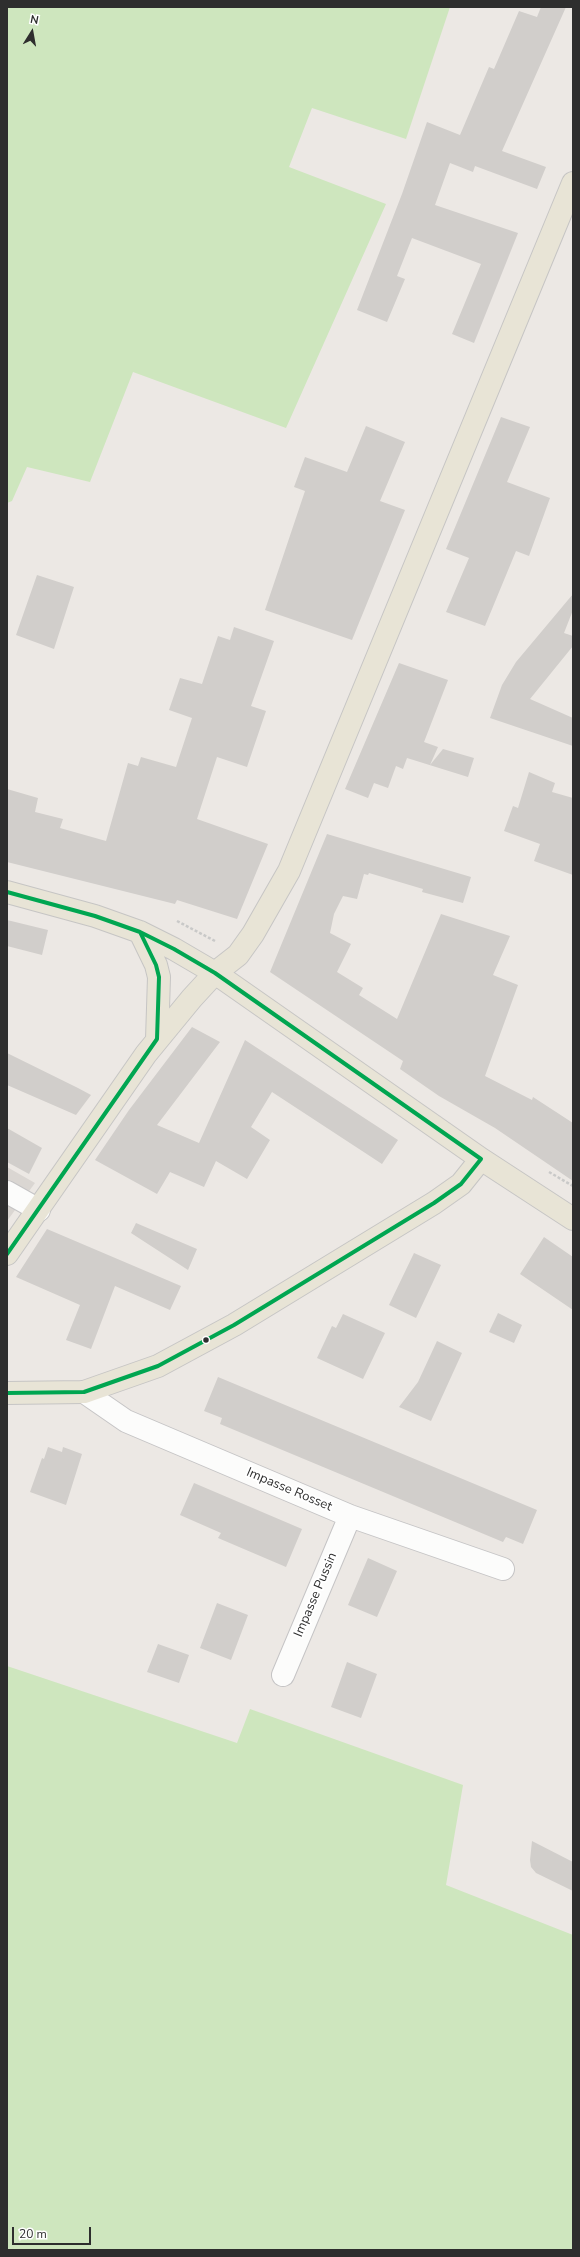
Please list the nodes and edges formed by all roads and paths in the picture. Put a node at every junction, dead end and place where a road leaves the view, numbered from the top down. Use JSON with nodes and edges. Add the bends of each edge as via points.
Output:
{"nodes":[{"id":1,"x":573,"y":183,"type":"edge"},
{"id":2,"x":7,"y":892,"type":"edge"},
{"id":3,"x":140,"y":932,"type":"junction"},
{"id":4,"x":215,"y":973,"type":"junction"},
{"id":5,"x":157,"y":1039,"type":"junction"},
{"id":6,"x":481,"y":1159,"type":"junction"},
{"id":7,"x":7,"y":1192,"type":"edge"},
{"id":8,"x":39,"y":1210,"type":"junction"},
{"id":9,"x":573,"y":1219,"type":"edge"},
{"id":10,"x":7,"y":1254,"type":"edge"},
{"id":11,"x":84,"y":1392,"type":"junction"},
{"id":12,"x":7,"y":1393,"type":"edge"},
{"id":13,"x":350,"y":1516,"type":"junction"},
{"id":14,"x":503,"y":1569,"type":"dead end"},
{"id":15,"x":283,"y":1675,"type":"dead end"}],
"edges":[{"from":1,"to":4,"type":"main road","via":[[289,871],[238,955]]},
{"from":2,"to":3,"type":"main road","via":[[76,910]]},
{"from":3,"to":4,"type":"main road"},
{"from":3,"to":5,"type":"main road","via":[[159,977]]},
{"from":4,"to":5,"type":"main road"},
{"from":4,"to":6,"type":"main road"},
{"from":5,"to":8,"type":"main road"},
{"from":6,"to":9,"type":"main road"},
{"from":6,"to":11,"type":"main road","via":[[461,1184],[434,1203],[234,1325],[158,1366]]},
{"from":7,"to":8,"type":"street"},
{"from":8,"to":10,"type":"main road"},
{"from":11,"to":12,"type":"main road"},
{"from":11,"to":13,"type":"street","name":"Impasse Rosset","via":[[126,1422]]},
{"from":13,"to":14,"type":"street","name":"Impasse Rosset"},
{"from":13,"to":15,"type":"street","name":"Impasse Pussin"}]}
